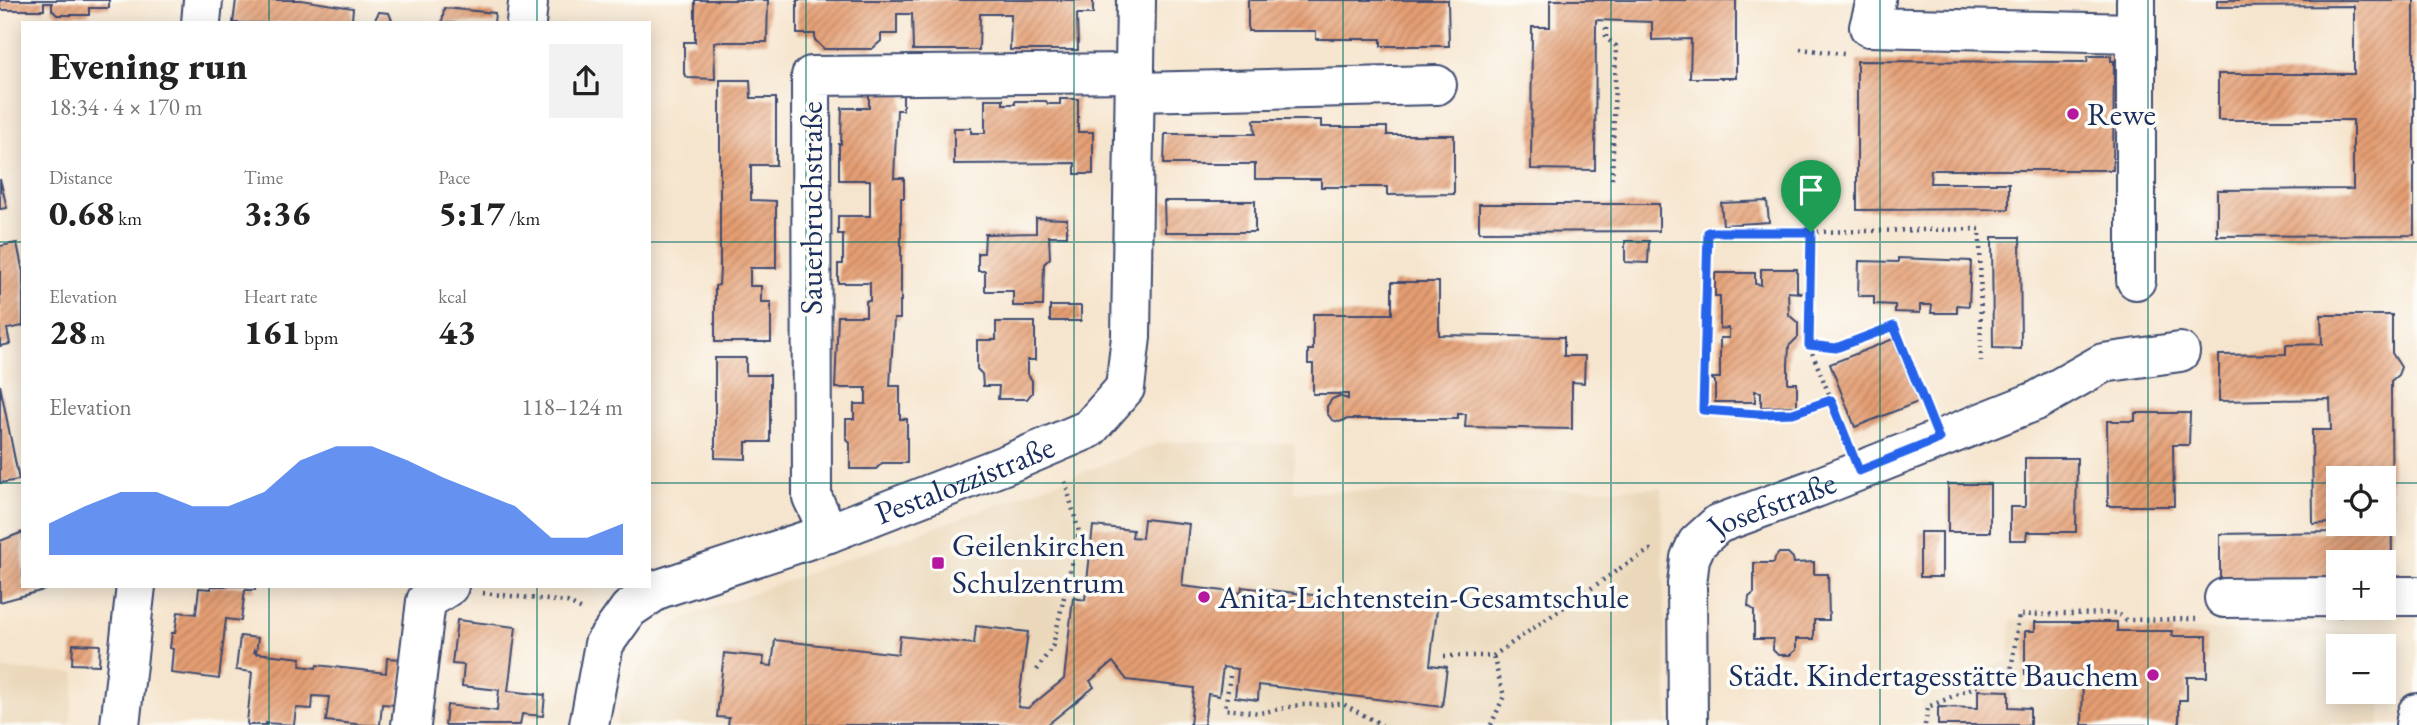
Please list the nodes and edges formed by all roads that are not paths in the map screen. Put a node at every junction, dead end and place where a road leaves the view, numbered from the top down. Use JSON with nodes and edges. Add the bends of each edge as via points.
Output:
{"nodes":[{"id":1,"x":203,"y":0,"type":"edge"},
{"id":2,"x":1136,"y":0,"type":"edge"},
{"id":3,"x":1876,"y":0,"type":"edge"},
{"id":4,"x":2136,"y":17,"type":"edge"},
{"id":5,"x":201,"y":21,"type":"edge"},
{"id":6,"x":1135,"y":82,"type":"junction"},
{"id":7,"x":1437,"y":85,"type":"dead end"},
{"id":8,"x":2136,"y":280,"type":"dead end"},
{"id":9,"x":2180,"y":352,"type":"dead end"},
{"id":10,"x":828,"y":533,"type":"junction"},
{"id":11,"x":136,"y":588,"type":"edge"},
{"id":12,"x":460,"y":589,"type":"edge"},
{"id":13,"x":2396,"y":596,"type":"edge"},
{"id":14,"x":2417,"y":596,"type":"edge"},
{"id":15,"x":2326,"y":598,"type":"edge"},
{"id":16,"x":2215,"y":608,"type":"road end"},
{"id":17,"x":2417,"y":713,"type":"edge"},
{"id":18,"x":120,"y":725,"type":"edge"},
{"id":19,"x":411,"y":725,"type":"edge"},
{"id":20,"x":589,"y":725,"type":"edge"},
{"id":21,"x":1688,"y":725,"type":"edge"},
{"id":22,"x":2416,"y":725,"type":"edge"}],
"edges":[{"from":1,"to":5,"type":"street"},
{"from":2,"to":6,"type":"street","name":"Pestalozzistraße"},
{"from":3,"to":4,"type":"street","via":[[1869,27]]},
{"from":4,"to":8,"type":"street"},
{"from":6,"to":7,"type":"street"},
{"from":6,"to":10,"type":"street","name":"Pestalozzistraße","via":[[1131,337],[1125,388],[1089,429]]},
{"from":6,"to":10,"type":"street","name":"Sauerbruchstraße","via":[[811,76],[812,497]]},
{"from":9,"to":21,"type":"street","name":"Josefstraße","via":[[2104,363],[2036,401],[1981,392],[1939,439],[1718,524],[1697,543],[1690,558]]},
{"from":10,"to":20,"type":"street","name":"Pestalozzistraße","via":[[659,589],[629,609],[604,643]]},
{"from":11,"to":18,"type":"street"},
{"from":12,"to":19,"type":"street","via":[[426,601]]},
{"from":13,"to":14,"type":"street"},
{"from":15,"to":16,"type":"street"},
{"from":17,"to":22,"type":"street"}]}
